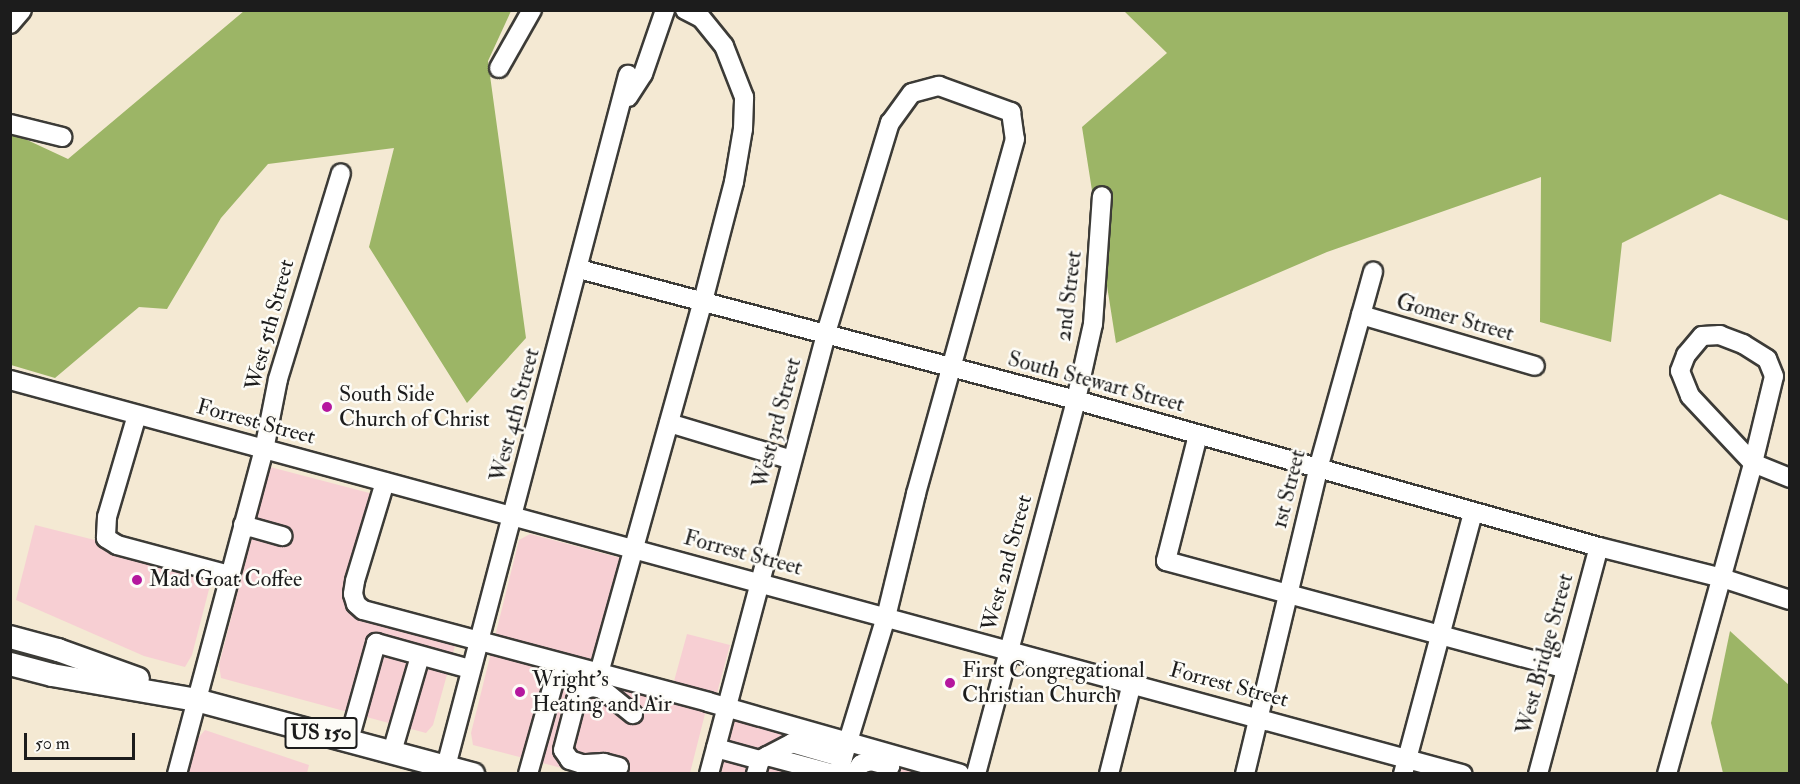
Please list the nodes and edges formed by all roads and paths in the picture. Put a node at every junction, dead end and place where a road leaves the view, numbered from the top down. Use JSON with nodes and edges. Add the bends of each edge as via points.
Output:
{"nodes":[{"id":1,"x":22,"y":10,"type":"edge"},
{"id":2,"x":532,"y":10,"type":"edge"},
{"id":3,"x":665,"y":10,"type":"edge"},
{"id":4,"x":685,"y":10,"type":"edge"},
{"id":5,"x":10,"y":24,"type":"edge"},
{"id":6,"x":500,"y":68,"type":"dead end"},
{"id":7,"x":628,"y":75,"type":"dead end"},
{"id":8,"x":620,"y":108,"type":"junction"},
{"id":9,"x":10,"y":123,"type":"edge"},
{"id":10,"x":62,"y":137,"type":"dead end"},
{"id":11,"x":340,"y":172,"type":"dead end"},
{"id":12,"x":1102,"y":196,"type":"dead end"},
{"id":13,"x":579,"y":269,"type":"junction"},
{"id":14,"x":1373,"y":272,"type":"dead end"},
{"id":15,"x":703,"y":301,"type":"junction"},
{"id":16,"x":1361,"y":315,"type":"junction"},
{"id":17,"x":826,"y":333,"type":"junction"},
{"id":18,"x":1535,"y":366,"type":"dead end"},
{"id":19,"x":951,"y":367,"type":"junction"},
{"id":20,"x":10,"y":380,"type":"edge"},
{"id":21,"x":1076,"y":400,"type":"junction"},
{"id":22,"x":137,"y":415,"type":"junction"},
{"id":23,"x":669,"y":423,"type":"junction"},
{"id":24,"x":1198,"y":435,"type":"junction"},
{"id":25,"x":264,"y":450,"type":"junction"},
{"id":26,"x":792,"y":460,"type":"junction"},
{"id":27,"x":1753,"y":463,"type":"junction"},
{"id":28,"x":1318,"y":469,"type":"junction"},
{"id":29,"x":1790,"y":478,"type":"edge"},
{"id":30,"x":385,"y":482,"type":"junction"},
{"id":31,"x":1473,"y":512,"type":"junction"},
{"id":32,"x":513,"y":515,"type":"junction"},
{"id":33,"x":243,"y":525,"type":"junction"},
{"id":34,"x":282,"y":536,"type":"dead end"},
{"id":35,"x":1599,"y":548,"type":"junction"},
{"id":36,"x":635,"y":549,"type":"junction"},
{"id":37,"x":230,"y":575,"type":"junction"},
{"id":38,"x":1722,"y":578,"type":"junction"},
{"id":39,"x":760,"y":583,"type":"junction"},
{"id":40,"x":1289,"y":594,"type":"junction"},
{"id":41,"x":1790,"y":600,"type":"edge"},
{"id":42,"x":886,"y":617,"type":"junction"},
{"id":43,"x":1439,"y":634,"type":"junction"},
{"id":44,"x":10,"y":637,"type":"edge"},
{"id":45,"x":478,"y":641,"type":"junction"},
{"id":46,"x":1009,"y":650,"type":"junction"},
{"id":47,"x":420,"y":656,"type":"junction"},
{"id":48,"x":10,"y":664,"type":"edge"},
{"id":49,"x":559,"y":664,"type":"junction"},
{"id":50,"x":470,"y":669,"type":"junction"},
{"id":51,"x":1566,"y":669,"type":"junction"},
{"id":52,"x":599,"y":673,"type":"junction"},
{"id":53,"x":1132,"y":683,"type":"junction"},
{"id":54,"x":196,"y":700,"type":"junction"},
{"id":55,"x":726,"y":708,"type":"junction"},
{"id":56,"x":633,"y":714,"type":"dead end"},
{"id":57,"x":1259,"y":718,"type":"junction"},
{"id":58,"x":349,"y":740,"type":"junction"},
{"id":59,"x":716,"y":748,"type":"junction"},
{"id":60,"x":392,"y":752,"type":"junction"},
{"id":61,"x":841,"y":762,"type":"edge"},
{"id":62,"x":761,"y":763,"type":"edge"},
{"id":63,"x":1405,"y":766,"type":"edge"},
{"id":64,"x":619,"y":767,"type":"dead end"},
{"id":65,"x":445,"y":770,"type":"edge"},
{"id":66,"x":177,"y":774,"type":"edge"},
{"id":67,"x":473,"y":774,"type":"edge"},
{"id":68,"x":528,"y":774,"type":"edge"},
{"id":69,"x":709,"y":774,"type":"edge"},
{"id":70,"x":854,"y":774,"type":"edge"},
{"id":71,"x":914,"y":774,"type":"edge"},
{"id":72,"x":960,"y":774,"type":"edge"},
{"id":73,"x":976,"y":774,"type":"edge"},
{"id":74,"x":1109,"y":774,"type":"edge"},
{"id":75,"x":1245,"y":774,"type":"edge"},
{"id":76,"x":1462,"y":774,"type":"edge"},
{"id":77,"x":1538,"y":774,"type":"edge"},
{"id":78,"x":1667,"y":774,"type":"edge"}],
"edges":[{"from":1,"to":5,"type":"street"},
{"from":2,"to":6,"type":"street"},
{"from":3,"to":8,"type":"street","via":[[643,74]]},
{"from":4,"to":15,"type":"street","via":[[701,18],[724,46],[744,97],[736,176]]},
{"from":7,"to":8,"type":"street","name":"West 4th Street"},
{"from":8,"to":13,"type":"street","name":"West 4th Street"},
{"from":9,"to":10,"type":"street"},
{"from":11,"to":25,"type":"street","name":"West 5th Street","via":[[278,379]]},
{"from":12,"to":21,"type":"street","name":"2nd Street","via":[[1093,324]]},
{"from":13,"to":15,"type":"street","name":"South Stewart Street"},
{"from":13,"to":32,"type":"street","name":"West 4th Street"},
{"from":14,"to":16,"type":"street","name":"1st Street"},
{"from":15,"to":17,"type":"street","name":"South Stewart Street"},
{"from":15,"to":23,"type":"street"},
{"from":16,"to":18,"type":"street","name":"Gomer Street"},
{"from":16,"to":28,"type":"street","name":"1st Street"},
{"from":17,"to":19,"type":"street","name":"South Stewart Street"},
{"from":17,"to":19,"type":"street","name":"West 3rd Street","via":[[890,123],[912,93],[939,86],[1011,112],[1016,139]]},
{"from":17,"to":26,"type":"street","name":"West 3rd Street"},
{"from":19,"to":21,"type":"street","name":"South Stewart Street"},
{"from":19,"to":42,"type":"street"},
{"from":20,"to":22,"type":"street","name":"Forrest Street"},
{"from":21,"to":24,"type":"street","name":"South Stewart Street"},
{"from":21,"to":46,"type":"street","name":"West 2nd Street"},
{"from":22,"to":25,"type":"street","name":"Forrest Street"},
{"from":22,"to":37,"type":"street","via":[[107,518],[106,538],[117,545]]},
{"from":23,"to":26,"type":"street"},
{"from":23,"to":36,"type":"street"},
{"from":24,"to":28,"type":"street","name":"South Stewart Street"},
{"from":24,"to":40,"type":"street","via":[[1166,561]]},
{"from":25,"to":30,"type":"street","name":"Forrest Street"},
{"from":25,"to":33,"type":"street","name":"West 5th Street"},
{"from":26,"to":39,"type":"street","name":"West 3rd Street"},
{"from":27,"to":27,"type":"street","via":[[1690,396],[1680,371],[1686,355],[1702,336],[1720,335],[1743,344],[1767,359],[1774,376]]},
{"from":27,"to":29,"type":"street"},
{"from":27,"to":38,"type":"street"},
{"from":28,"to":31,"type":"street","name":"South Stewart Street"},
{"from":28,"to":40,"type":"street","name":"1st Street"},
{"from":30,"to":32,"type":"street","name":"Forrest Street"},
{"from":30,"to":45,"type":"street","via":[[355,581],[356,604],[363,610]]},
{"from":31,"to":35,"type":"street","name":"South Stewart Street"},
{"from":31,"to":43,"type":"street"},
{"from":32,"to":36,"type":"street","name":"Forrest Street"},
{"from":32,"to":45,"type":"street","name":"West 4th Street"},
{"from":33,"to":34,"type":"street"},
{"from":33,"to":37,"type":"street","name":"West 5th Street"},
{"from":35,"to":38,"type":"street","name":"South Stewart Street"},
{"from":35,"to":51,"type":"street","name":"West Bridge Street"},
{"from":36,"to":39,"type":"street","name":"Forrest Street"},
{"from":36,"to":52,"type":"street"},
{"from":37,"to":54,"type":"street","name":"West 5th Street"},
{"from":38,"to":41,"type":"street","name":"South Stewart Street"},
{"from":38,"to":78,"type":"street"},
{"from":39,"to":42,"type":"street","name":"Forrest Street"},
{"from":39,"to":55,"type":"street","name":"West 3rd Street"},
{"from":40,"to":43,"type":"street"},
{"from":40,"to":57,"type":"street","name":"1st Street"},
{"from":42,"to":46,"type":"street","name":"Forrest Street"},
{"from":42,"to":61,"type":"street"},
{"from":43,"to":51,"type":"street"},
{"from":43,"to":63,"type":"street"},
{"from":44,"to":54,"type":"main road","number":"US 150","via":[[58,650]]},
{"from":45,"to":49,"type":"street"},
{"from":45,"to":50,"type":"street","name":"West 4th Street"},
{"from":46,"to":53,"type":"street","name":"Forrest Street"},
{"from":46,"to":73,"type":"street","name":"West 2nd Street"},
{"from":47,"to":50,"type":"street"},
{"from":47,"to":58,"type":"street","via":[[376,643]]},
{"from":47,"to":60,"type":"street"},
{"from":48,"to":54,"type":"main road","number":"US 150"},
{"from":49,"to":52,"type":"street"},
{"from":49,"to":68,"type":"street"},
{"from":50,"to":65,"type":"street","name":"West 4th Street"},
{"from":51,"to":77,"type":"street","name":"West Bridge Street"},
{"from":52,"to":55,"type":"street"},
{"from":53,"to":57,"type":"street","name":"Forrest Street"},
{"from":53,"to":74,"type":"street"},
{"from":54,"to":58,"type":"main road","number":"US 150"},
{"from":54,"to":66,"type":"street","name":"West 5th Street"},
{"from":55,"to":59,"type":"street","name":"West 3rd Street"},
{"from":55,"to":61,"type":"street"},
{"from":56,"to":64,"type":"street","via":[[602,689],[582,690],[576,700],[563,750],[570,760],[582,764]]},
{"from":57,"to":63,"type":"street","name":"Forrest Street"},
{"from":57,"to":75,"type":"street","name":"1st Street"},
{"from":58,"to":60,"type":"main road","number":"US 150"},
{"from":59,"to":62,"type":"street"},
{"from":59,"to":69,"type":"street","name":"West 3rd Street"},
{"from":60,"to":65,"type":"main road","number":"US 150"},
{"from":61,"to":62,"type":"street","via":[[792,743]]},
{"from":61,"to":72,"type":"street"},
{"from":63,"to":76,"type":"street","name":"Forrest Street"},
{"from":65,"to":67,"type":"main road","number":"US 150"},
{"from":70,"to":71,"type":"street","via":[[861,764],[871,761]]}]}
